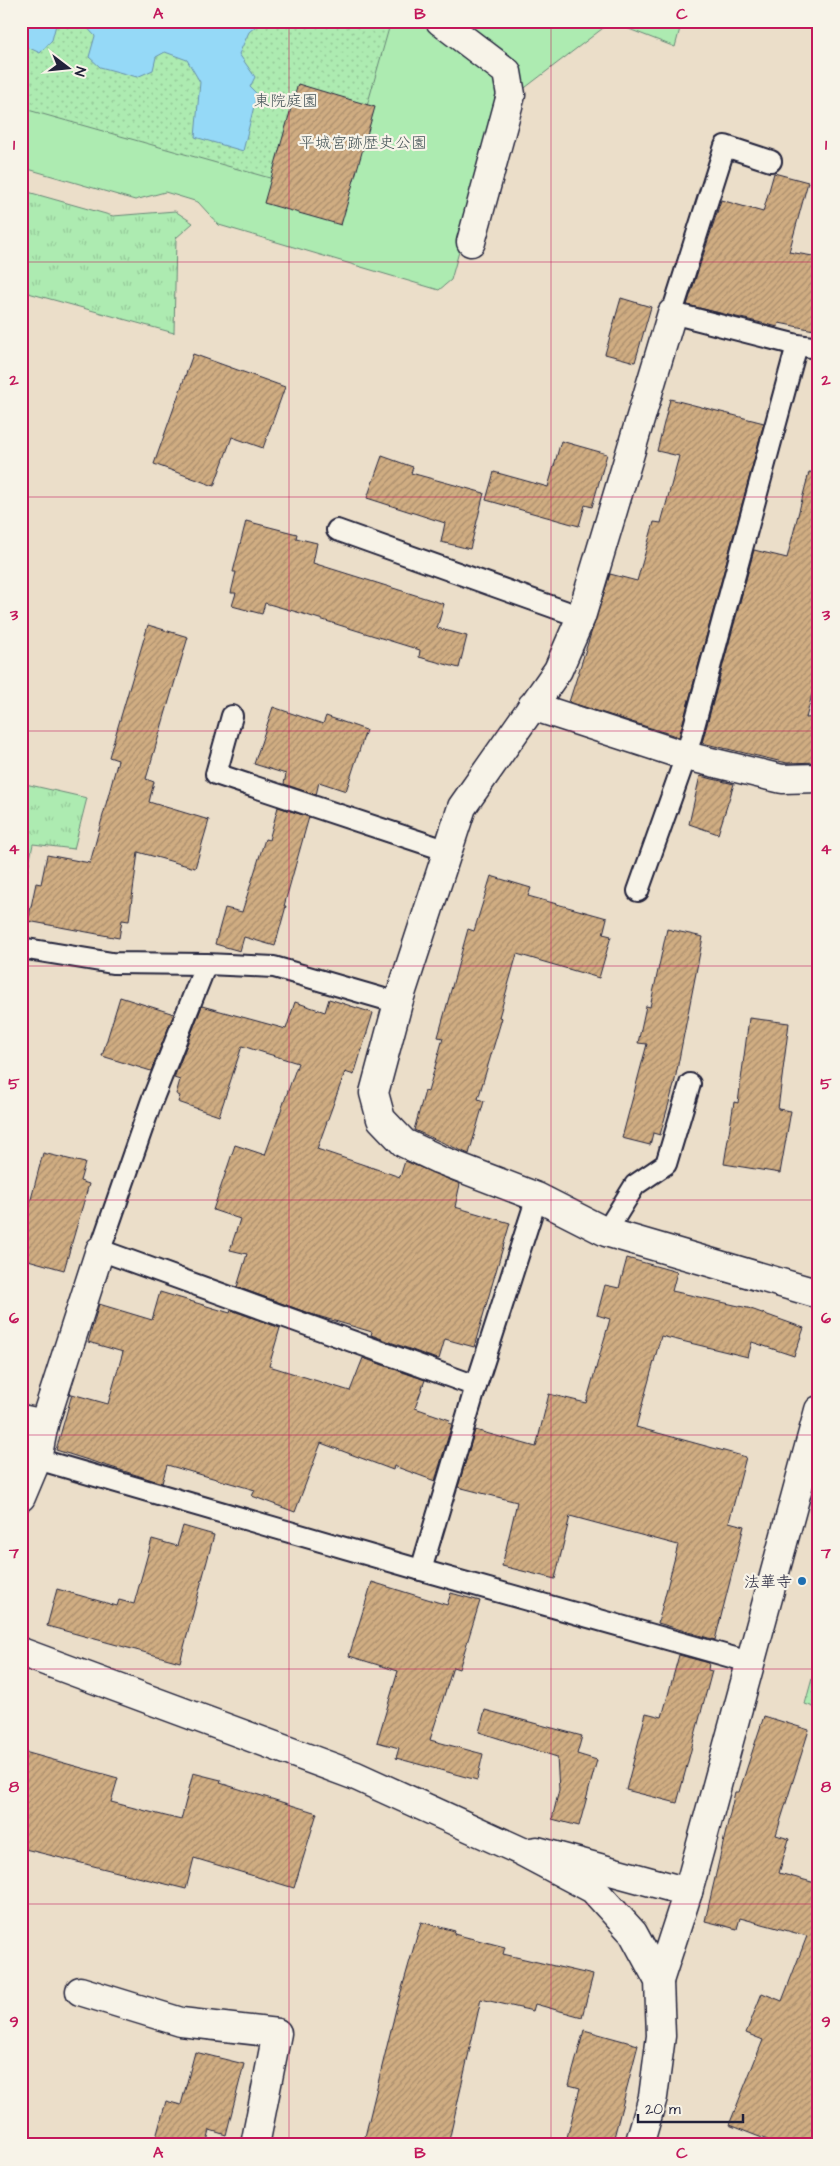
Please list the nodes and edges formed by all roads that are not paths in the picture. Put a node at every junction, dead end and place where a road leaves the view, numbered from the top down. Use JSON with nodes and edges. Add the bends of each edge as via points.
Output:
{"nodes":[{"id":1,"x":440,"y":21,"type":"edge"},
{"id":2,"x":771,"y":161,"type":"dead end"},
{"id":3,"x":471,"y":242,"type":"dead end"},
{"id":4,"x":672,"y":313,"type":"junction"},
{"id":5,"x":797,"y":346,"type":"junction"},
{"id":6,"x":819,"y":348,"type":"edge"},
{"id":7,"x":337,"y":530,"type":"dead end"},
{"id":8,"x":581,"y":617,"type":"junction"},
{"id":9,"x":532,"y":706,"type":"junction"},
{"id":10,"x":232,"y":716,"type":"dead end"},
{"id":11,"x":686,"y":756,"type":"junction"},
{"id":12,"x":819,"y":778,"type":"edge"},
{"id":13,"x":448,"y":851,"type":"junction"},
{"id":14,"x":638,"y":891,"type":"dead end"},
{"id":15,"x":21,"y":948,"type":"edge"},
{"id":16,"x":206,"y":964,"type":"junction"},
{"id":17,"x":398,"y":1003,"type":"junction"},
{"id":18,"x":690,"y":1084,"type":"dead end"},
{"id":19,"x":537,"y":1197,"type":"junction"},
{"id":20,"x":606,"y":1232,"type":"junction"},
{"id":21,"x":100,"y":1250,"type":"junction"},
{"id":22,"x":819,"y":1294,"type":"edge"},
{"id":23,"x":476,"y":1386,"type":"junction"},
{"id":24,"x":819,"y":1410,"type":"edge"},
{"id":25,"x":32,"y":1422,"type":"edge"},
{"id":26,"x":38,"y":1459,"type":"junction"},
{"id":27,"x":21,"y":1498,"type":"edge"},
{"id":28,"x":421,"y":1570,"type":"junction"},
{"id":29,"x":21,"y":1652,"type":"edge"},
{"id":30,"x":750,"y":1662,"type":"junction"},
{"id":31,"x":524,"y":1852,"type":"junction"},
{"id":32,"x":688,"y":1892,"type":"junction"},
{"id":33,"x":659,"y":1981,"type":"junction"},
{"id":34,"x":80,"y":1991,"type":"dead end"},
{"id":35,"x":255,"y":2145,"type":"edge"},
{"id":36,"x":639,"y":2145,"type":"edge"}],
"edges":[{"from":1,"to":3,"type":"street","via":[[507,72],[511,95]]},
{"from":2,"to":4,"type":"lane","via":[[725,146]]},
{"from":4,"to":5,"type":"lane"},
{"from":4,"to":8,"type":"street"},
{"from":5,"to":6,"type":"lane"},
{"from":5,"to":11,"type":"lane"},
{"from":7,"to":8,"type":"lane"},
{"from":8,"to":9,"type":"street","via":[[558,670]]},
{"from":9,"to":11,"type":"street"},
{"from":9,"to":13,"type":"street","via":[[462,807]]},
{"from":10,"to":13,"type":"lane","via":[[216,774]]},
{"from":11,"to":12,"type":"street","via":[[782,779]]},
{"from":11,"to":14,"type":"lane"},
{"from":13,"to":17,"type":"street"},
{"from":15,"to":16,"type":"lane","via":[[112,963]]},
{"from":16,"to":17,"type":"lane","via":[[274,967]]},
{"from":16,"to":21,"type":"lane","via":[[151,1104]]},
{"from":17,"to":19,"type":"street","via":[[374,1093],[381,1119],[404,1143]]},
{"from":18,"to":20,"type":"lane","via":[[666,1164],[635,1184]]},
{"from":19,"to":20,"type":"street"},
{"from":19,"to":23,"type":"lane"},
{"from":20,"to":22,"type":"street"},
{"from":21,"to":23,"type":"lane"},
{"from":21,"to":25,"type":"street"},
{"from":23,"to":28,"type":"lane"},
{"from":24,"to":30,"type":"street"},
{"from":25,"to":26,"type":"street"},
{"from":26,"to":27,"type":"street"},
{"from":26,"to":28,"type":"lane"},
{"from":28,"to":30,"type":"lane"},
{"from":29,"to":31,"type":"street","via":[[356,1776]]},
{"from":30,"to":32,"type":"street"},
{"from":31,"to":32,"type":"street","via":[[537,1852]]},
{"from":31,"to":33,"type":"street","via":[[593,1890],[633,1933]]},
{"from":32,"to":33,"type":"street"},
{"from":33,"to":36,"type":"street","via":[[661,2036],[653,2097]]},
{"from":34,"to":35,"type":"street","via":[[181,2022],[277,2033]]}]}
